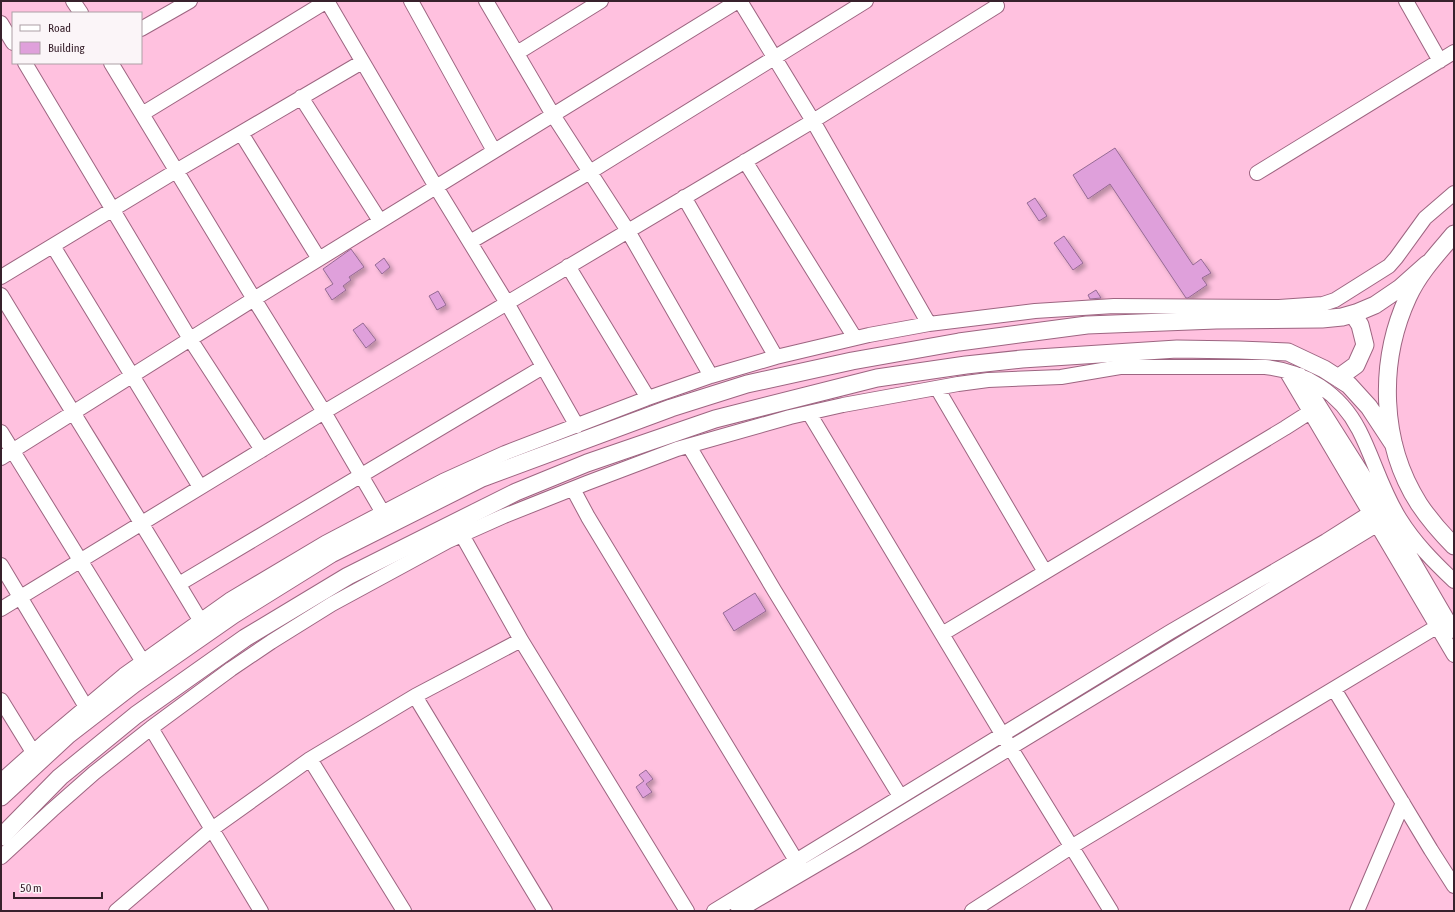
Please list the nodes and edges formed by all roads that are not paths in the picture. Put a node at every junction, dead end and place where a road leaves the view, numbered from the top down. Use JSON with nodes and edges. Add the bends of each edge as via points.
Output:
{"nodes":[{"id":1,"x":73,"y":1,"type":"edge"},
{"id":2,"x":190,"y":1,"type":"edge"},
{"id":3,"x":327,"y":1,"type":"edge"},
{"id":4,"x":411,"y":1,"type":"edge"},
{"id":5,"x":486,"y":1,"type":"edge"},
{"id":6,"x":601,"y":1,"type":"edge"},
{"id":7,"x":739,"y":1,"type":"edge"},
{"id":8,"x":866,"y":1,"type":"edge"},
{"id":9,"x":1406,"y":1,"type":"edge"},
{"id":10,"x":997,"y":6,"type":"dead end"},
{"id":11,"x":79,"y":12,"type":"edge"},
{"id":12,"x":1,"y":23,"type":"edge"},
{"id":13,"x":142,"y":28,"type":"edge"},
{"id":14,"x":12,"y":41,"type":"edge"},
{"id":15,"x":1454,"y":52,"type":"edge"},
{"id":16,"x":517,"y":53,"type":"junction"},
{"id":17,"x":774,"y":57,"type":"junction"},
{"id":18,"x":1440,"y":61,"type":"junction"},
{"id":19,"x":362,"y":62,"type":"junction"},
{"id":20,"x":26,"y":64,"type":"edge"},
{"id":21,"x":112,"y":64,"type":"edge"},
{"id":22,"x":301,"y":97,"type":"junction"},
{"id":23,"x":142,"y":114,"type":"junction"},
{"id":24,"x":553,"y":115,"type":"junction"},
{"id":25,"x":813,"y":121,"type":"junction"},
{"id":26,"x":241,"y":133,"type":"junction"},
{"id":27,"x":494,"y":151,"type":"junction"},
{"id":28,"x":744,"y":161,"type":"junction"},
{"id":29,"x":176,"y":171,"type":"junction"},
{"id":30,"x":590,"y":172,"type":"junction"},
{"id":31,"x":1257,"y":172,"type":"dead end"},
{"id":32,"x":436,"y":187,"type":"junction"},
{"id":33,"x":1454,"y":193,"type":"edge"},
{"id":34,"x":684,"y":197,"type":"junction"},
{"id":35,"x":112,"y":209,"type":"junction"},
{"id":36,"x":380,"y":221,"type":"junction"},
{"id":37,"x":628,"y":231,"type":"junction"},
{"id":38,"x":1454,"y":234,"type":"edge"},
{"id":39,"x":470,"y":242,"type":"junction"},
{"id":40,"x":53,"y":246,"type":"junction"},
{"id":41,"x":319,"y":259,"type":"junction"},
{"id":42,"x":1427,"y":264,"type":"junction"},
{"id":43,"x":568,"y":266,"type":"junction"},
{"id":44,"x":1,"y":277,"type":"edge"},
{"id":45,"x":1,"y":295,"type":"edge"},
{"id":46,"x":254,"y":299,"type":"junction"},
{"id":47,"x":507,"y":303,"type":"junction"},
{"id":48,"x":1353,"y":314,"type":"junction"},
{"id":49,"x":929,"y":324,"type":"junction"},
{"id":50,"x":855,"y":338,"type":"junction"},
{"id":51,"x":190,"y":339,"type":"junction"},
{"id":52,"x":776,"y":357,"type":"junction"},
{"id":53,"x":543,"y":367,"type":"junction"},
{"id":54,"x":1286,"y":371,"type":"junction"},
{"id":55,"x":1300,"y":375,"type":"junction"},
{"id":56,"x":131,"y":376,"type":"junction"},
{"id":57,"x":711,"y":376,"type":"junction"},
{"id":58,"x":1338,"y":378,"type":"junction"},
{"id":59,"x":936,"y":388,"type":"junction"},
{"id":60,"x":648,"y":398,"type":"junction"},
{"id":61,"x":324,"y":412,"type":"junction"},
{"id":62,"x":1310,"y":412,"type":"junction"},
{"id":63,"x":72,"y":413,"type":"junction"},
{"id":64,"x":809,"y":413,"type":"junction"},
{"id":65,"x":577,"y":426,"type":"junction"},
{"id":66,"x":1,"y":432,"type":"edge"},
{"id":67,"x":1394,"y":445,"type":"junction"},
{"id":68,"x":689,"y":446,"type":"junction"},
{"id":69,"x":262,"y":450,"type":"junction"},
{"id":70,"x":7,"y":454,"type":"edge"},
{"id":71,"x":361,"y":475,"type":"junction"},
{"id":72,"x":200,"y":487,"type":"junction"},
{"id":73,"x":573,"y":489,"type":"junction"},
{"id":74,"x":383,"y":513,"type":"junction"},
{"id":75,"x":1379,"y":516,"type":"junction"},
{"id":76,"x":142,"y":522,"type":"junction"},
{"id":77,"x":462,"y":535,"type":"junction"},
{"id":78,"x":1454,"y":546,"type":"edge"},
{"id":79,"x":80,"y":560,"type":"junction"},
{"id":80,"x":1,"y":565,"type":"edge"},
{"id":81,"x":1045,"y":572,"type":"junction"},
{"id":82,"x":1454,"y":581,"type":"edge"},
{"id":83,"x":179,"y":584,"type":"junction"},
{"id":84,"x":20,"y":597,"type":"junction"},
{"id":85,"x":1,"y":609,"type":"edge"},
{"id":86,"x":200,"y":620,"type":"junction"},
{"id":87,"x":1438,"y":626,"type":"junction"},
{"id":88,"x":1454,"y":630,"type":"edge"},
{"id":89,"x":942,"y":634,"type":"junction"},
{"id":90,"x":521,"y":640,"type":"junction"},
{"id":91,"x":1454,"y":655,"type":"edge"},
{"id":92,"x":143,"y":662,"type":"junction"},
{"id":93,"x":1334,"y":689,"type":"junction"},
{"id":94,"x":415,"y":696,"type":"junction"},
{"id":95,"x":1,"y":700,"type":"edge"},
{"id":96,"x":86,"y":707,"type":"junction"},
{"id":97,"x":151,"y":728,"type":"junction"},
{"id":98,"x":1002,"y":734,"type":"junction"},
{"id":99,"x":1010,"y":747,"type":"junction"},
{"id":100,"x":33,"y":752,"type":"junction"},
{"id":101,"x":310,"y":759,"type":"junction"},
{"id":102,"x":1,"y":781,"type":"edge"},
{"id":103,"x":900,"y":796,"type":"junction"},
{"id":104,"x":1,"y":797,"type":"edge"},
{"id":105,"x":1402,"y":803,"type":"junction"},
{"id":106,"x":212,"y":829,"type":"junction"},
{"id":107,"x":1,"y":837,"type":"edge"},
{"id":108,"x":1071,"y":847,"type":"junction"},
{"id":109,"x":1,"y":857,"type":"edge"},
{"id":110,"x":796,"y":860,"type":"junction"},
{"id":111,"x":804,"y":872,"type":"junction"},
{"id":112,"x":1454,"y":886,"type":"edge"},
{"id":113,"x":117,"y":911,"type":"edge"},
{"id":114,"x":261,"y":911,"type":"edge"},
{"id":115,"x":404,"y":911,"type":"edge"},
{"id":116,"x":545,"y":911,"type":"edge"},
{"id":117,"x":687,"y":911,"type":"edge"},
{"id":118,"x":714,"y":911,"type":"edge"},
{"id":119,"x":738,"y":911,"type":"edge"},
{"id":120,"x":972,"y":911,"type":"edge"},
{"id":121,"x":1111,"y":911,"type":"edge"},
{"id":122,"x":1357,"y":911,"type":"edge"}],
"edges":[{"from":1,"to":11,"type":"street"},
{"from":2,"to":13,"type":"street"},
{"from":3,"to":19,"type":"street"},
{"from":3,"to":23,"type":"street"},
{"from":4,"to":27,"type":"street"},
{"from":5,"to":16,"type":"street"},
{"from":6,"to":16,"type":"street"},
{"from":7,"to":17,"type":"street"},
{"from":7,"to":24,"type":"street"},
{"from":8,"to":17,"type":"street"},
{"from":9,"to":18,"type":"street"},
{"from":10,"to":25,"type":"street"},
{"from":12,"to":14,"type":"street"},
{"from":15,"to":18,"type":"street"},
{"from":16,"to":24,"type":"street"},
{"from":17,"to":25,"type":"street"},
{"from":17,"to":30,"type":"street"},
{"from":18,"to":31,"type":"street"},
{"from":19,"to":22,"type":"street"},
{"from":19,"to":32,"type":"street"},
{"from":20,"to":35,"type":"street"},
{"from":21,"to":23,"type":"street"},
{"from":22,"to":26,"type":"street"},
{"from":22,"to":36,"type":"street"},
{"from":23,"to":29,"type":"street"},
{"from":24,"to":27,"type":"street"},
{"from":24,"to":30,"type":"street"},
{"from":25,"to":28,"type":"street"},
{"from":25,"to":49,"type":"street"},
{"from":26,"to":29,"type":"street"},
{"from":26,"to":41,"type":"street"},
{"from":27,"to":32,"type":"street"},
{"from":28,"to":34,"type":"street"},
{"from":28,"to":50,"type":"street"},
{"from":29,"to":35,"type":"street"},
{"from":29,"to":46,"type":"street"},
{"from":30,"to":37,"type":"street"},
{"from":30,"to":39,"type":"street"},
{"from":32,"to":36,"type":"street"},
{"from":32,"to":39,"type":"street"},
{"from":33,"to":49,"type":"street","via":[[1425,218],[1389,266],[1335,300],[1322,304],[1279,307],[1114,306],[1035,311]]},
{"from":34,"to":37,"type":"street"},
{"from":34,"to":52,"type":"street"},
{"from":35,"to":40,"type":"street"},
{"from":35,"to":51,"type":"street"},
{"from":36,"to":41,"type":"street"},
{"from":37,"to":43,"type":"street"},
{"from":37,"to":57,"type":"street"},
{"from":38,"to":42,"type":"main road"},
{"from":39,"to":47,"type":"street"},
{"from":40,"to":44,"type":"street"},
{"from":40,"to":56,"type":"street"},
{"from":41,"to":46,"type":"street"},
{"from":42,"to":48,"type":"main road","via":[[1400,288],[1375,305]]},
{"from":42,"to":67,"type":"main road","via":[[1408,297],[1400,318],[1388,370],[1388,408]]},
{"from":43,"to":47,"type":"street"},
{"from":43,"to":60,"type":"street"},
{"from":45,"to":63,"type":"street"},
{"from":46,"to":51,"type":"street"},
{"from":46,"to":61,"type":"street"},
{"from":47,"to":53,"type":"street"},
{"from":47,"to":61,"type":"street"},
{"from":48,"to":58,"type":"main road","via":[[1360,325],[1365,345],[1356,365]]},
{"from":48,"to":104,"type":"main road","via":[[1322,319],[1087,325],[967,341],[852,361],[747,384],[671,408],[482,478],[331,554],[233,615],[134,684],[68,735]]},
{"from":49,"to":50,"type":"street"},
{"from":50,"to":52,"type":"street"},
{"from":51,"to":56,"type":"street"},
{"from":51,"to":69,"type":"street"},
{"from":52,"to":57,"type":"street"},
{"from":53,"to":65,"type":"street"},
{"from":53,"to":71,"type":"street"},
{"from":54,"to":55,"type":"street"},
{"from":54,"to":59,"type":"street","via":[[1264,367],[1120,367],[1060,377],[988,380]]},
{"from":54,"to":62,"type":"street"},
{"from":55,"to":75,"type":"street","via":[[1362,473]]},
{"from":55,"to":82,"type":"street","via":[[1321,386],[1349,414],[1400,518],[1426,554]]},
{"from":56,"to":63,"type":"street"},
{"from":56,"to":72,"type":"street"},
{"from":57,"to":60,"type":"street"},
{"from":58,"to":67,"type":"main road","via":[[1349,385],[1369,407]]},
{"from":58,"to":107,"type":"main road","via":[[1288,352],[1177,349],[966,364],[877,378],[715,419],[587,463],[516,492],[348,576],[245,638],[136,715],[60,777]]},
{"from":59,"to":64,"type":"street"},
{"from":59,"to":81,"type":"street"},
{"from":60,"to":65,"type":"street"},
{"from":61,"to":69,"type":"street"},
{"from":61,"to":71,"type":"street"},
{"from":62,"to":75,"type":"street"},
{"from":62,"to":81,"type":"street"},
{"from":63,"to":70,"type":"street"},
{"from":63,"to":76,"type":"street"},
{"from":64,"to":68,"type":"street"},
{"from":64,"to":89,"type":"street"},
{"from":65,"to":74,"type":"street","via":[[443,481]]},
{"from":66,"to":70,"type":"street"},
{"from":67,"to":78,"type":"main road","via":[[1404,475],[1419,503],[1437,529]]},
{"from":68,"to":73,"type":"street"},
{"from":68,"to":103,"type":"street"},
{"from":69,"to":72,"type":"street"},
{"from":70,"to":79,"type":"street"},
{"from":71,"to":74,"type":"street"},
{"from":71,"to":83,"type":"street"},
{"from":72,"to":76,"type":"street"},
{"from":73,"to":77,"type":"street"},
{"from":73,"to":110,"type":"street"},
{"from":74,"to":86,"type":"street","via":[[313,550]]},
{"from":75,"to":87,"type":"street"},
{"from":75,"to":88,"type":"street"},
{"from":75,"to":98,"type":"street","via":[[1277,570]]},
{"from":75,"to":99,"type":"street"},
{"from":76,"to":79,"type":"street"},
{"from":76,"to":83,"type":"street"},
{"from":77,"to":90,"type":"street"},
{"from":77,"to":97,"type":"street","via":[[332,604],[231,669]]},
{"from":79,"to":84,"type":"street"},
{"from":79,"to":92,"type":"street"},
{"from":80,"to":84,"type":"street"},
{"from":81,"to":89,"type":"street"},
{"from":83,"to":86,"type":"street"},
{"from":84,"to":85,"type":"street"},
{"from":84,"to":96,"type":"street"},
{"from":86,"to":92,"type":"street"},
{"from":87,"to":91,"type":"street"},
{"from":87,"to":93,"type":"street"},
{"from":89,"to":98,"type":"street"},
{"from":90,"to":94,"type":"street"},
{"from":90,"to":117,"type":"street"},
{"from":92,"to":96,"type":"street"},
{"from":93,"to":105,"type":"street"},
{"from":93,"to":108,"type":"street"},
{"from":94,"to":101,"type":"street"},
{"from":94,"to":116,"type":"street"},
{"from":95,"to":100,"type":"street"},
{"from":96,"to":100,"type":"street"},
{"from":97,"to":106,"type":"street"},
{"from":97,"to":109,"type":"street","via":[[94,773]]},
{"from":98,"to":99,"type":"street"},
{"from":98,"to":103,"type":"street"},
{"from":99,"to":108,"type":"street"},
{"from":99,"to":111,"type":"street"},
{"from":100,"to":102,"type":"street"},
{"from":101,"to":106,"type":"street"},
{"from":101,"to":115,"type":"street"},
{"from":103,"to":110,"type":"street"},
{"from":105,"to":112,"type":"street"},
{"from":105,"to":122,"type":"street"},
{"from":106,"to":113,"type":"street"},
{"from":106,"to":114,"type":"street"},
{"from":108,"to":120,"type":"street"},
{"from":108,"to":121,"type":"street"},
{"from":110,"to":111,"type":"street"},
{"from":110,"to":118,"type":"street"},
{"from":111,"to":119,"type":"street"}]}
